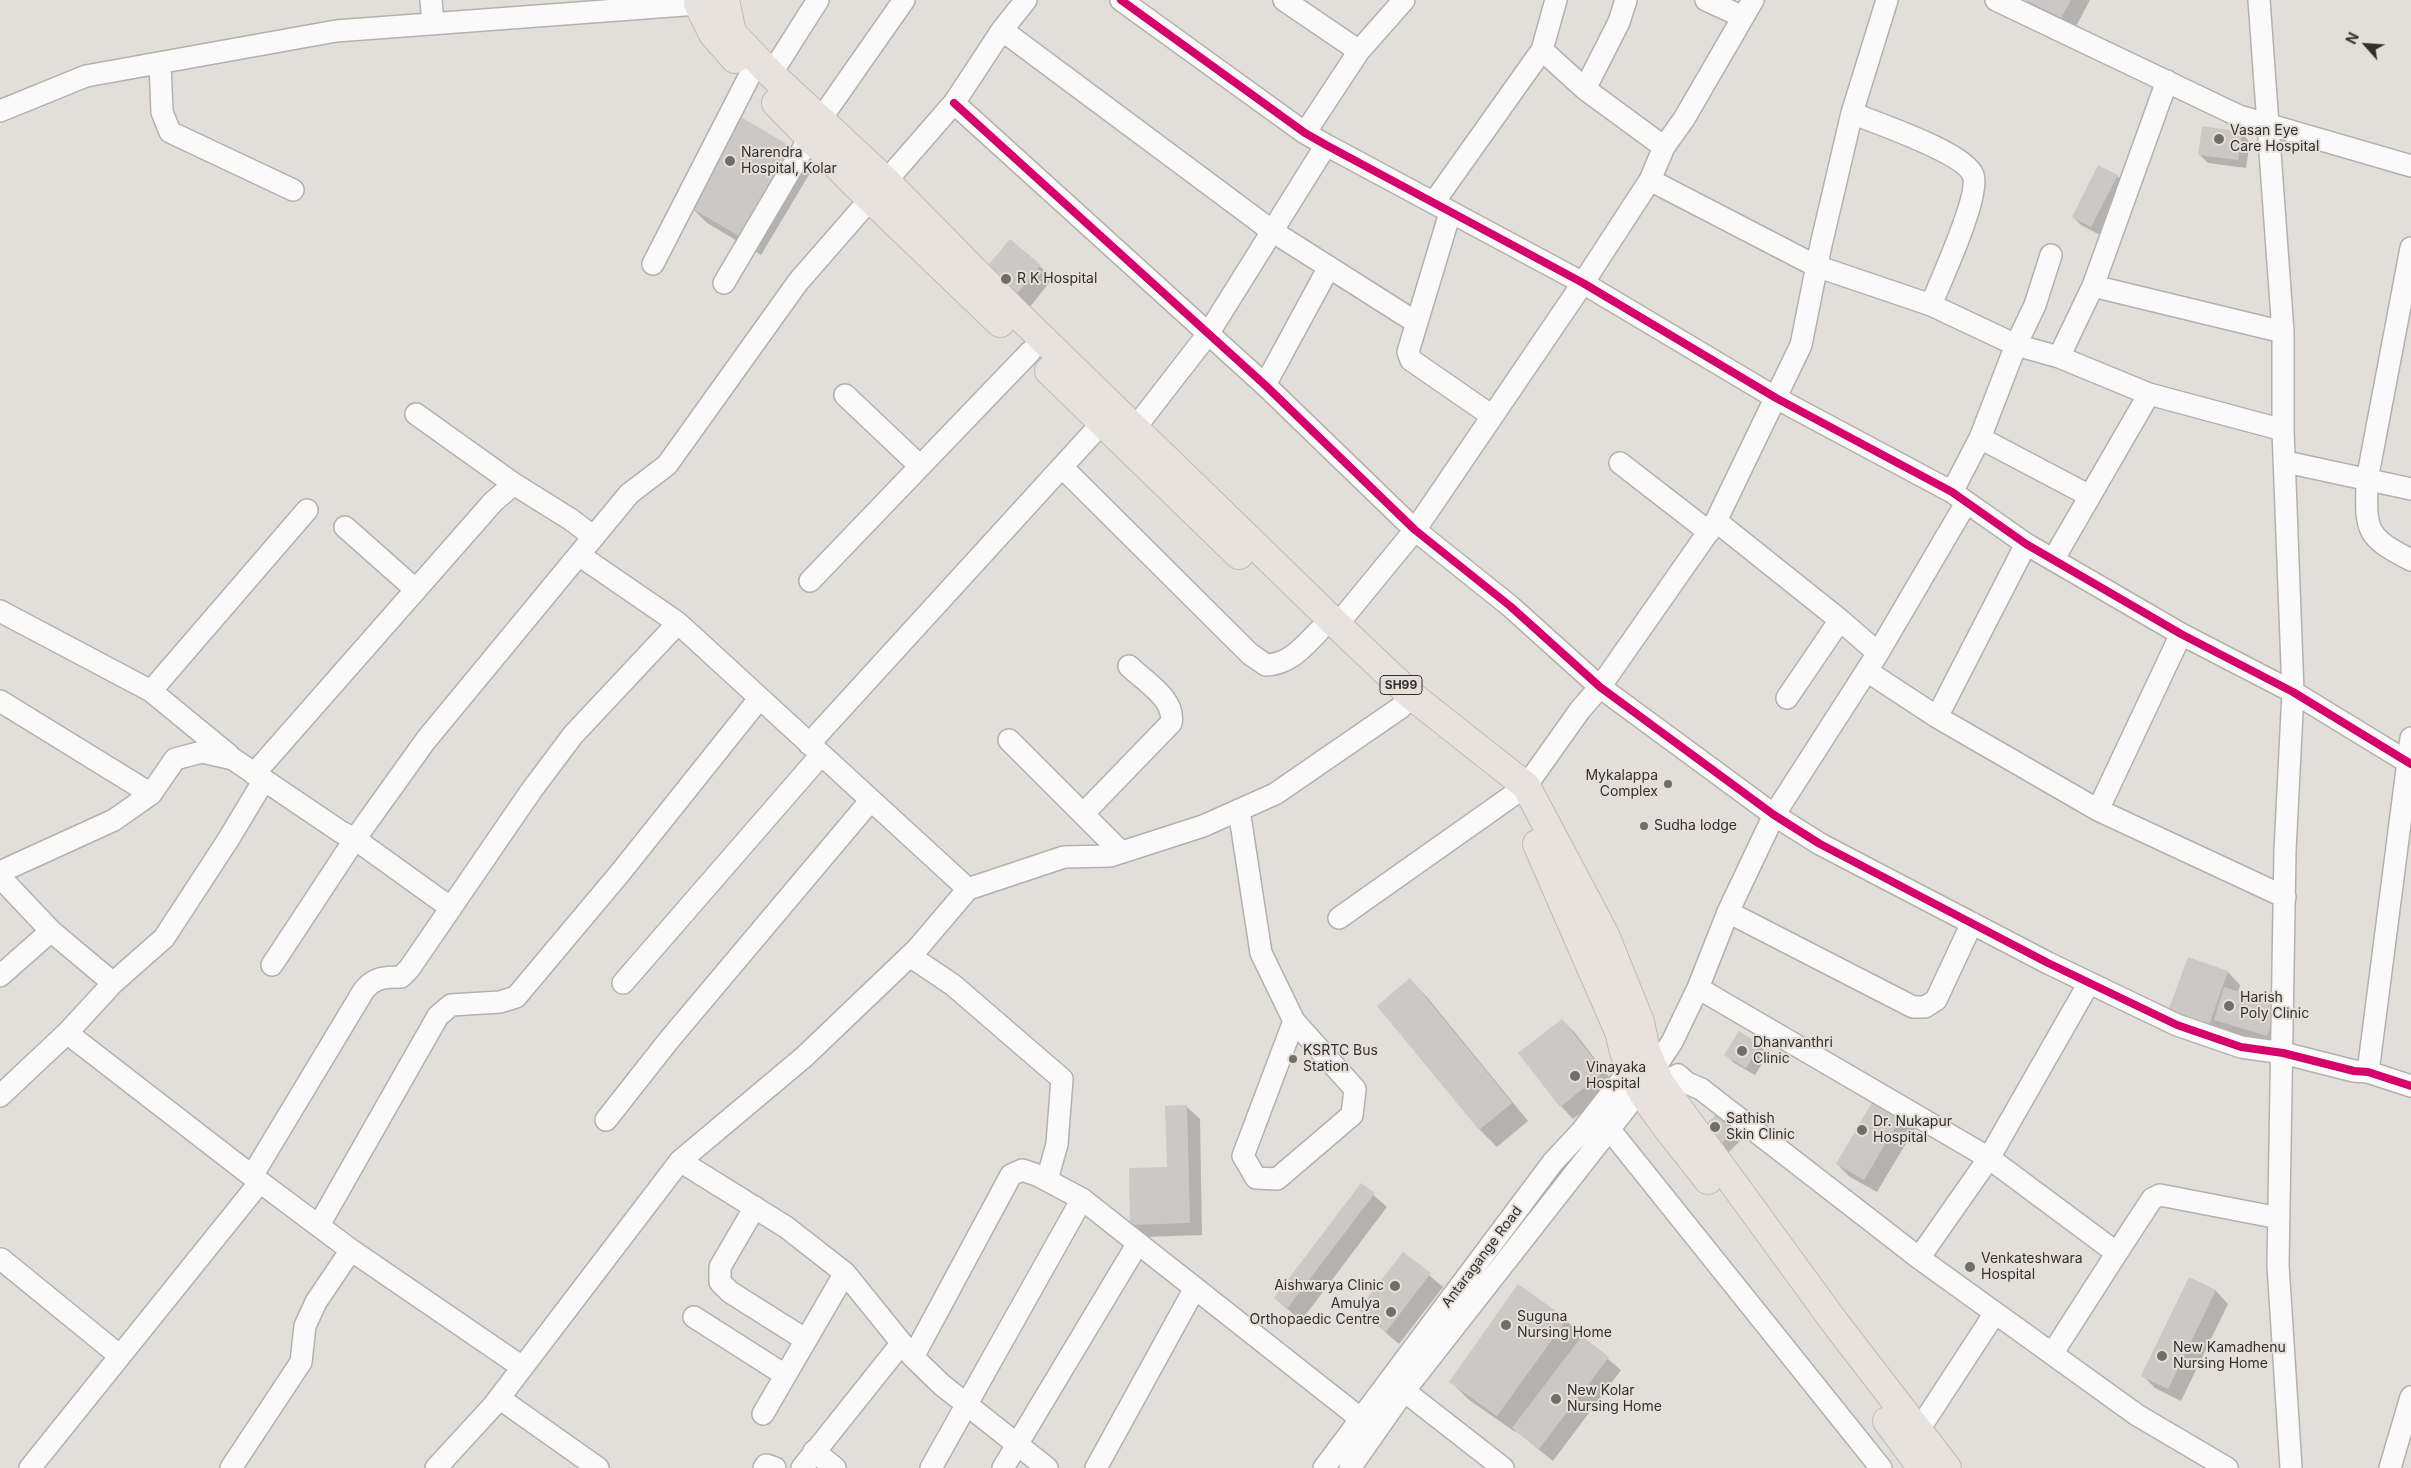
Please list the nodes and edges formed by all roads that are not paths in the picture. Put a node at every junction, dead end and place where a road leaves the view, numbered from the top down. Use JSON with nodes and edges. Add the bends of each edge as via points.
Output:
{"nodes":[{"id":1,"x":431,"y":0,"type":"edge"},
{"id":2,"x":725,"y":0,"type":"edge"},
{"id":3,"x":818,"y":0,"type":"edge"},
{"id":4,"x":904,"y":0,"type":"edge"},
{"id":5,"x":1026,"y":0,"type":"edge"},
{"id":6,"x":1121,"y":0,"type":"edge"},
{"id":7,"x":1284,"y":0,"type":"edge"},
{"id":8,"x":1404,"y":0,"type":"edge"},
{"id":9,"x":1556,"y":0,"type":"edge"},
{"id":10,"x":1626,"y":0,"type":"edge"},
{"id":11,"x":1706,"y":0,"type":"edge"},
{"id":12,"x":1887,"y":0,"type":"edge"},
{"id":13,"x":2258,"y":0,"type":"edge"},
{"id":14,"x":699,"y":2,"type":"edge"},
{"id":15,"x":2008,"y":3,"type":"edge"},
{"id":16,"x":603,"y":6,"type":"edge"},
{"id":17,"x":1748,"y":9,"type":"edge"},
{"id":18,"x":433,"y":24,"type":"junction"},
{"id":19,"x":1002,"y":30,"type":"junction"},
{"id":20,"x":1542,"y":50,"type":"junction"},
{"id":21,"x":1359,"y":51,"type":"junction"},
{"id":22,"x":160,"y":63,"type":"junction"},
{"id":23,"x":760,"y":75,"type":"junction"},
{"id":24,"x":2167,"y":81,"type":"junction"},
{"id":25,"x":1585,"y":89,"type":"junction"},
{"id":26,"x":954,"y":103,"type":"junction"},
{"id":27,"x":0,"y":111,"type":"edge"},
{"id":28,"x":1852,"y":113,"type":"junction"},
{"id":29,"x":2267,"y":126,"type":"junction"},
{"id":30,"x":815,"y":128,"type":"junction"},
{"id":31,"x":1305,"y":133,"type":"junction"},
{"id":32,"x":1326,"y":145,"type":"junction"},
{"id":33,"x":1664,"y":147,"type":"junction"},
{"id":34,"x":2411,"y":166,"type":"edge"},
{"id":35,"x":1650,"y":180,"type":"junction"},
{"id":36,"x":293,"y":190,"type":"dead end"},
{"id":37,"x":878,"y":190,"type":"junction"},
{"id":38,"x":1442,"y":208,"type":"junction"},
{"id":39,"x":1272,"y":231,"type":"junction"},
{"id":40,"x":2411,"y":248,"type":"edge"},
{"id":41,"x":2051,"y":255,"type":"dead end"},
{"id":42,"x":653,"y":264,"type":"dead end"},
{"id":43,"x":1816,"y":266,"type":"junction"},
{"id":44,"x":1329,"y":267,"type":"junction"},
{"id":45,"x":724,"y":283,"type":"dead end"},
{"id":46,"x":1584,"y":283,"type":"junction"},
{"id":47,"x":2093,"y":286,"type":"junction"},
{"id":48,"x":1931,"y":305,"type":"junction"},
{"id":49,"x":1417,"y":323,"type":"junction"},
{"id":50,"x":2283,"y":332,"type":"junction"},
{"id":51,"x":1208,"y":334,"type":"junction"},
{"id":52,"x":2016,"y":345,"type":"junction"},
{"id":53,"x":1030,"y":352,"type":"junction"},
{"id":54,"x":2059,"y":357,"type":"junction"},
{"id":55,"x":1265,"y":385,"type":"junction"},
{"id":56,"x":2148,"y":394,"type":"junction"},
{"id":57,"x":845,"y":395,"type":"dead end"},
{"id":58,"x":1776,"y":398,"type":"junction"},
{"id":59,"x":416,"y":414,"type":"dead end"},
{"id":60,"x":1492,"y":416,"type":"junction"},
{"id":61,"x":1102,"y":423,"type":"junction"},
{"id":62,"x":1136,"y":428,"type":"junction"},
{"id":63,"x":2283,"y":430,"type":"junction"},
{"id":64,"x":1980,"y":438,"type":"junction"},
{"id":65,"x":2286,"y":462,"type":"junction"},
{"id":66,"x":1620,"y":463,"type":"dead end"},
{"id":67,"x":920,"y":466,"type":"junction"},
{"id":68,"x":1062,"y":467,"type":"junction"},
{"id":69,"x":2367,"y":480,"type":"junction"},
{"id":70,"x":514,"y":484,"type":"junction"},
{"id":71,"x":2411,"y":489,"type":"edge"},
{"id":72,"x":2090,"y":496,"type":"junction"},
{"id":73,"x":1959,"y":497,"type":"junction"},
{"id":74,"x":307,"y":510,"type":"dead end"},
{"id":75,"x":345,"y":527,"type":"dead end"},
{"id":76,"x":1712,"y":527,"type":"junction"},
{"id":77,"x":1415,"y":530,"type":"junction"},
{"id":78,"x":594,"y":537,"type":"junction"},
{"id":79,"x":2026,"y":544,"type":"junction"},
{"id":80,"x":579,"y":555,"type":"junction"},
{"id":81,"x":2053,"y":560,"type":"junction"},
{"id":82,"x":2411,"y":560,"type":"edge"},
{"id":83,"x":810,"y":582,"type":"dead end"},
{"id":84,"x":416,"y":590,"type":"junction"},
{"id":85,"x":0,"y":611,"type":"edge"},
{"id":86,"x":1840,"y":620,"type":"junction"},
{"id":87,"x":678,"y":623,"type":"junction"},
{"id":88,"x":1328,"y":628,"type":"junction"},
{"id":89,"x":2181,"y":634,"type":"junction"},
{"id":90,"x":1878,"y":653,"type":"junction"},
{"id":91,"x":1129,"y":666,"type":"dead end"},
{"id":92,"x":1867,"y":671,"type":"junction"},
{"id":93,"x":1600,"y":687,"type":"junction"},
{"id":94,"x":151,"y":690,"type":"junction"},
{"id":95,"x":2293,"y":692,"type":"junction"},
{"id":96,"x":759,"y":698,"type":"junction"},
{"id":97,"x":1787,"y":698,"type":"dead end"},
{"id":98,"x":0,"y":700,"type":"edge"},
{"id":99,"x":1406,"y":702,"type":"junction"},
{"id":100,"x":1937,"y":717,"type":"junction"},
{"id":101,"x":2411,"y":738,"type":"edge"},
{"id":102,"x":1009,"y":740,"type":"dead end"},
{"id":103,"x":815,"y":750,"type":"junction"},
{"id":104,"x":232,"y":759,"type":"junction"},
{"id":105,"x":2409,"y":762,"type":"edge"},
{"id":106,"x":259,"y":777,"type":"junction"},
{"id":107,"x":1519,"y":792,"type":"junction"},
{"id":108,"x":151,"y":794,"type":"junction"},
{"id":109,"x":871,"y":800,"type":"junction"},
{"id":110,"x":1239,"y":810,"type":"junction"},
{"id":111,"x":2098,"y":810,"type":"junction"},
{"id":112,"x":1083,"y":814,"type":"junction"},
{"id":113,"x":1774,"y":815,"type":"junction"},
{"id":114,"x":355,"y":839,"type":"junction"},
{"id":115,"x":1121,"y":852,"type":"junction"},
{"id":116,"x":0,"y":872,"type":"edge"},
{"id":117,"x":0,"y":877,"type":"edge"},
{"id":118,"x":968,"y":889,"type":"junction"},
{"id":119,"x":2285,"y":898,"type":"junction"},
{"id":120,"x":451,"y":908,"type":"junction"},
{"id":121,"x":1728,"y":912,"type":"junction"},
{"id":122,"x":1340,"y":918,"type":"dead end"},
{"id":123,"x":1972,"y":923,"type":"junction"},
{"id":124,"x":51,"y":931,"type":"junction"},
{"id":125,"x":910,"y":956,"type":"junction"},
{"id":126,"x":272,"y":965,"type":"dead end"},
{"id":127,"x":0,"y":976,"type":"edge"},
{"id":128,"x":114,"y":983,"type":"junction"},
{"id":129,"x":623,"y":983,"type":"dead end"},
{"id":130,"x":2089,"y":983,"type":"junction"},
{"id":131,"x":1698,"y":988,"type":"junction"},
{"id":132,"x":1294,"y":1021,"type":"junction"},
{"id":133,"x":67,"y":1033,"type":"junction"},
{"id":134,"x":2283,"y":1053,"type":"junction"},
{"id":135,"x":1646,"y":1072,"type":"junction"},
{"id":136,"x":2368,"y":1072,"type":"junction"},
{"id":137,"x":2411,"y":1086,"type":"edge"},
{"id":138,"x":0,"y":1096,"type":"edge"},
{"id":139,"x":606,"y":1120,"type":"dead end"},
{"id":140,"x":1610,"y":1130,"type":"junction"},
{"id":141,"x":1989,"y":1158,"type":"junction"},
{"id":142,"x":680,"y":1161,"type":"junction"},
{"id":143,"x":256,"y":1179,"type":"junction"},
{"id":144,"x":1047,"y":1180,"type":"junction"},
{"id":145,"x":1082,"y":1199,"type":"junction"},
{"id":146,"x":755,"y":1207,"type":"junction"},
{"id":147,"x":2280,"y":1218,"type":"junction"},
{"id":148,"x":319,"y":1225,"type":"junction"},
{"id":149,"x":1138,"y":1243,"type":"junction"},
{"id":150,"x":2120,"y":1248,"type":"junction"},
{"id":151,"x":352,"y":1250,"type":"junction"},
{"id":152,"x":1919,"y":1258,"type":"junction"},
{"id":153,"x":1,"y":1259,"type":"edge"},
{"id":154,"x":844,"y":1273,"type":"junction"},
{"id":155,"x":1195,"y":1288,"type":"junction"},
{"id":156,"x":1995,"y":1313,"type":"junction"},
{"id":157,"x":694,"y":1318,"type":"dead end"},
{"id":158,"x":806,"y":1340,"type":"junction"},
{"id":159,"x":907,"y":1351,"type":"junction"},
{"id":160,"x":2052,"y":1354,"type":"junction"},
{"id":161,"x":120,"y":1356,"type":"junction"},
{"id":162,"x":522,"y":1367,"type":"junction"},
{"id":163,"x":785,"y":1376,"type":"junction"},
{"id":164,"x":1397,"y":1385,"type":"junction"},
{"id":165,"x":2411,"y":1397,"type":"edge"},
{"id":166,"x":499,"y":1398,"type":"junction"},
{"id":167,"x":968,"y":1405,"type":"junction"},
{"id":168,"x":763,"y":1414,"type":"dead end"},
{"id":169,"x":1361,"y":1419,"type":"junction"},
{"id":170,"x":1918,"y":1431,"type":"junction"},
{"id":171,"x":1017,"y":1445,"type":"junction"},
{"id":172,"x":808,"y":1460,"type":"edge"},
{"id":173,"x":30,"y":1468,"type":"edge"},
{"id":174,"x":231,"y":1468,"type":"edge"},
{"id":175,"x":436,"y":1468,"type":"edge"},
{"id":176,"x":598,"y":1468,"type":"edge"},
{"id":177,"x":764,"y":1468,"type":"edge"},
{"id":178,"x":775,"y":1468,"type":"edge"},
{"id":179,"x":835,"y":1468,"type":"edge"},
{"id":180,"x":931,"y":1468,"type":"edge"},
{"id":181,"x":1003,"y":1468,"type":"edge"},
{"id":182,"x":1047,"y":1468,"type":"edge"},
{"id":183,"x":1096,"y":1468,"type":"edge"},
{"id":184,"x":1324,"y":1468,"type":"edge"},
{"id":185,"x":1350,"y":1468,"type":"edge"},
{"id":186,"x":1503,"y":1468,"type":"edge"},
{"id":187,"x":1881,"y":1468,"type":"edge"},
{"id":188,"x":1922,"y":1468,"type":"edge"},
{"id":189,"x":1947,"y":1468,"type":"edge"},
{"id":190,"x":2228,"y":1468,"type":"edge"},
{"id":191,"x":2291,"y":1468,"type":"edge"},
{"id":192,"x":2390,"y":1468,"type":"edge"}],
"edges":[{"from":1,"to":18,"type":"street"},
{"from":2,"to":23,"type":"main road","number":"SH99","via":[[732,33]]},
{"from":3,"to":23,"type":"street"},
{"from":4,"to":30,"type":"street"},
{"from":5,"to":19,"type":"street"},
{"from":6,"to":31,"type":"street"},
{"from":7,"to":21,"type":"street"},
{"from":8,"to":21,"type":"street"},
{"from":9,"to":20,"type":"street"},
{"from":10,"to":25,"type":"street","via":[[1620,22]]},
{"from":11,"to":17,"type":"street"},
{"from":12,"to":28,"type":"street"},
{"from":13,"to":29,"type":"street"},
{"from":14,"to":16,"type":"street"},
{"from":14,"to":23,"type":"main road","number":"SH99","via":[[713,34]]},
{"from":15,"to":24,"type":"street"},
{"from":16,"to":18,"type":"street"},
{"from":17,"to":33,"type":"street","via":[[1684,119]]},
{"from":18,"to":22,"type":"street","via":[[336,31]]},
{"from":19,"to":26,"type":"street"},
{"from":19,"to":39,"type":"street"},
{"from":20,"to":25,"type":"street"},
{"from":20,"to":38,"type":"street"},
{"from":21,"to":31,"type":"street"},
{"from":22,"to":27,"type":"street","via":[[86,76]]},
{"from":22,"to":36,"type":"street","via":[[162,112],[170,132]]},
{"from":23,"to":30,"type":"main road","number":"SH99"},
{"from":23,"to":42,"type":"street"},
{"from":24,"to":29,"type":"street"},
{"from":24,"to":47,"type":"street"},
{"from":25,"to":33,"type":"street"},
{"from":26,"to":37,"type":"street"},
{"from":26,"to":51,"type":"street"},
{"from":28,"to":43,"type":"street"},
{"from":28,"to":48,"type":"street","via":[[1945,151],[1966,164],[1974,176],[1972,202]]},
{"from":29,"to":34,"type":"street"},
{"from":29,"to":50,"type":"street"},
{"from":30,"to":37,"type":"main road","number":"SH99"},
{"from":30,"to":45,"type":"street"},
{"from":31,"to":32,"type":"street"},
{"from":32,"to":38,"type":"street"},
{"from":32,"to":39,"type":"street"},
{"from":33,"to":35,"type":"street"},
{"from":35,"to":43,"type":"street"},
{"from":35,"to":46,"type":"street"},
{"from":37,"to":53,"type":"main road","number":"SH99"},
{"from":37,"to":62,"type":"main road","number":"SH99","via":[[1013,310]]},
{"from":37,"to":78,"type":"street","via":[[798,282],[667,466],[629,494]]},
{"from":38,"to":46,"type":"street"},
{"from":38,"to":49,"type":"street"},
{"from":39,"to":44,"type":"street"},
{"from":39,"to":51,"type":"street"},
{"from":40,"to":69,"type":"street"},
{"from":41,"to":52,"type":"street","via":[[2035,305]]},
{"from":43,"to":48,"type":"street"},
{"from":43,"to":58,"type":"street","via":[[1800,346]]},
{"from":44,"to":49,"type":"street"},
{"from":44,"to":55,"type":"street"},
{"from":46,"to":58,"type":"street"},
{"from":46,"to":60,"type":"street"},
{"from":47,"to":50,"type":"street"},
{"from":47,"to":54,"type":"street"},
{"from":48,"to":52,"type":"street"},
{"from":49,"to":60,"type":"street","via":[[1408,352],[1410,360]]},
{"from":50,"to":63,"type":"street"},
{"from":51,"to":55,"type":"street"},
{"from":51,"to":62,"type":"street"},
{"from":52,"to":54,"type":"street"},
{"from":52,"to":64,"type":"street"},
{"from":53,"to":61,"type":"main road","number":"SH99"},
{"from":53,"to":67,"type":"street"},
{"from":54,"to":56,"type":"street"},
{"from":55,"to":77,"type":"street"},
{"from":56,"to":63,"type":"street"},
{"from":56,"to":72,"type":"street"},
{"from":57,"to":67,"type":"street"},
{"from":58,"to":73,"type":"street"},
{"from":58,"to":76,"type":"street"},
{"from":59,"to":70,"type":"street"},
{"from":60,"to":77,"type":"street"},
{"from":61,"to":68,"type":"street"},
{"from":61,"to":88,"type":"main road","number":"SH99"},
{"from":62,"to":88,"type":"main road","number":"SH99"},
{"from":63,"to":65,"type":"street"},
{"from":64,"to":72,"type":"street"},
{"from":64,"to":73,"type":"street"},
{"from":65,"to":69,"type":"street"},
{"from":65,"to":95,"type":"street"},
{"from":66,"to":76,"type":"street"},
{"from":67,"to":83,"type":"street"},
{"from":68,"to":88,"type":"street","via":[[1250,654],[1266,666],[1280,664]]},
{"from":68,"to":103,"type":"street"},
{"from":69,"to":71,"type":"street"},
{"from":69,"to":82,"type":"street","via":[[2367,524],[2386,548]]},
{"from":70,"to":78,"type":"street"},
{"from":70,"to":84,"type":"street","via":[[493,502]]},
{"from":72,"to":81,"type":"street"},
{"from":73,"to":79,"type":"street"},
{"from":73,"to":90,"type":"street"},
{"from":74,"to":94,"type":"street"},
{"from":75,"to":84,"type":"street"},
{"from":76,"to":86,"type":"street"},
{"from":76,"to":93,"type":"street"},
{"from":77,"to":88,"type":"street"},
{"from":77,"to":93,"type":"street","via":[[1510,606]]},
{"from":78,"to":80,"type":"street"},
{"from":79,"to":81,"type":"street"},
{"from":79,"to":100,"type":"street"},
{"from":80,"to":87,"type":"street"},
{"from":80,"to":114,"type":"street","via":[[426,740]]},
{"from":81,"to":89,"type":"street"},
{"from":84,"to":106,"type":"street"},
{"from":85,"to":94,"type":"street"},
{"from":86,"to":90,"type":"street"},
{"from":86,"to":97,"type":"street"},
{"from":87,"to":96,"type":"street"},
{"from":87,"to":120,"type":"street","via":[[573,735]]},
{"from":88,"to":99,"type":"main road","number":"SH99"},
{"from":89,"to":95,"type":"street"},
{"from":89,"to":111,"type":"street"},
{"from":90,"to":92,"type":"street"},
{"from":91,"to":112,"type":"street","via":[[1169,703],[1173,713],[1171,722]]},
{"from":92,"to":100,"type":"street"},
{"from":92,"to":113,"type":"street"},
{"from":93,"to":107,"type":"street"},
{"from":93,"to":113,"type":"street"},
{"from":94,"to":104,"type":"street"},
{"from":95,"to":105,"type":"street"},
{"from":95,"to":119,"type":"street"},
{"from":96,"to":103,"type":"street"},
{"from":96,"to":148,"type":"street","via":[[620,873],[516,997],[500,1002],[451,1004],[438,1016]]},
{"from":98,"to":108,"type":"street"},
{"from":99,"to":107,"type":"main road","number":"SH99"},
{"from":99,"to":110,"type":"street","via":[[1275,794]]},
{"from":100,"to":111,"type":"street"},
{"from":101,"to":105,"type":"street"},
{"from":102,"to":112,"type":"street"},
{"from":103,"to":109,"type":"street"},
{"from":103,"to":129,"type":"street"},
{"from":104,"to":106,"type":"street"},
{"from":104,"to":108,"type":"street","via":[[202,752],[175,760]]},
{"from":105,"to":136,"type":"street"},
{"from":106,"to":114,"type":"street"},
{"from":106,"to":128,"type":"street","via":[[228,840],[164,938]]},
{"from":107,"to":122,"type":"street"},
{"from":107,"to":135,"type":"main road","number":"SH99","via":[[1620,1034]]},
{"from":108,"to":116,"type":"street","via":[[114,820]]},
{"from":109,"to":118,"type":"street"},
{"from":109,"to":139,"type":"street","via":[[669,1040]]},
{"from":110,"to":115,"type":"street","via":[[1202,826]]},
{"from":110,"to":132,"type":"street","via":[[1261,953]]},
{"from":111,"to":119,"type":"street"},
{"from":112,"to":115,"type":"street"},
{"from":113,"to":121,"type":"street"},
{"from":113,"to":123,"type":"street","via":[[1820,844]]},
{"from":114,"to":120,"type":"street"},
{"from":114,"to":126,"type":"street"},
{"from":115,"to":118,"type":"street","via":[[1110,856],[1064,857]]},
{"from":117,"to":124,"type":"street"},
{"from":118,"to":125,"type":"street"},
{"from":119,"to":134,"type":"street"},
{"from":120,"to":143,"type":"street","via":[[402,977],[380,978],[364,990]]},
{"from":121,"to":123,"type":"street","via":[[1913,1007],[1925,1007],[1936,1000]]},
{"from":121,"to":131,"type":"street"},
{"from":123,"to":130,"type":"street"},
{"from":124,"to":127,"type":"street"},
{"from":124,"to":128,"type":"street"},
{"from":125,"to":142,"type":"street","via":[[804,1057]]},
{"from":125,"to":144,"type":"street","via":[[952,985],[1062,1079],[1056,1144]]},
{"from":128,"to":133,"type":"street"},
{"from":130,"to":134,"type":"street","via":[[2177,1025],[2241,1047]]},
{"from":130,"to":141,"type":"street"},
{"from":131,"to":135,"type":"street","via":[[1672,1042]]},
{"from":131,"to":141,"type":"street"},
{"from":132,"to":132,"type":"street","via":[[1355,1090],[1352,1115],[1277,1179],[1256,1178],[1243,1156]]},
{"from":133,"to":138,"type":"street"},
{"from":133,"to":143,"type":"street"},
{"from":134,"to":136,"type":"street"},
{"from":134,"to":147,"type":"street"},
{"from":135,"to":140,"type":"street","name":"Antaragange Road"},
{"from":135,"to":152,"type":"street","via":[[1678,1075],[1701,1089]]},
{"from":135,"to":164,"type":"street","name":"Antaragange Road","via":[[1553,1162]]},
{"from":135,"to":170,"type":"main road","number":"SH99"},
{"from":135,"to":188,"type":"main road","number":"SH99"},
{"from":136,"to":137,"type":"street"},
{"from":140,"to":164,"type":"street","name":"Antaragange Road"},
{"from":140,"to":187,"type":"street"},
{"from":141,"to":150,"type":"street","via":[[2110,1248]]},
{"from":141,"to":152,"type":"street"},
{"from":142,"to":146,"type":"street"},
{"from":142,"to":162,"type":"street"},
{"from":143,"to":148,"type":"street"},
{"from":143,"to":161,"type":"street"},
{"from":144,"to":145,"type":"street"},
{"from":144,"to":159,"type":"street","via":[[1022,1170],[1011,1175]]},
{"from":145,"to":149,"type":"street"},
{"from":145,"to":167,"type":"street"},
{"from":146,"to":154,"type":"street"},
{"from":146,"to":158,"type":"street","via":[[720,1267],[720,1282],[730,1292]]},
{"from":147,"to":150,"type":"street","via":[[2160,1195],[2152,1198]]},
{"from":147,"to":191,"type":"street","via":[[2278,1265]]},
{"from":148,"to":151,"type":"street"},
{"from":149,"to":155,"type":"street"},
{"from":149,"to":171,"type":"street"},
{"from":150,"to":160,"type":"street"},
{"from":151,"to":162,"type":"street"},
{"from":151,"to":174,"type":"street","via":[[316,1302],[305,1326],[301,1362]]},
{"from":152,"to":156,"type":"street"},
{"from":153,"to":161,"type":"street"},
{"from":154,"to":158,"type":"street"},
{"from":154,"to":159,"type":"street"},
{"from":155,"to":169,"type":"street"},
{"from":155,"to":183,"type":"street"},
{"from":156,"to":160,"type":"street"},
{"from":156,"to":170,"type":"street"},
{"from":157,"to":163,"type":"street"},
{"from":158,"to":163,"type":"street"},
{"from":159,"to":167,"type":"street"},
{"from":159,"to":172,"type":"street"},
{"from":160,"to":190,"type":"street","via":[[2137,1416]]},
{"from":161,"to":173,"type":"street"},
{"from":162,"to":166,"type":"street"},
{"from":163,"to":168,"type":"street"},
{"from":164,"to":169,"type":"street","name":"Antaragange Road"},
{"from":164,"to":185,"type":"street","name":"Antaragange Road"},
{"from":164,"to":186,"type":"street"},
{"from":165,"to":192,"type":"street"},
{"from":166,"to":175,"type":"street"},
{"from":166,"to":176,"type":"street"},
{"from":167,"to":171,"type":"street"},
{"from":167,"to":180,"type":"street"},
{"from":169,"to":184,"type":"street","name":"Antaragange Road"},
{"from":170,"to":189,"type":"main road","number":"SH99"},
{"from":171,"to":181,"type":"street"},
{"from":171,"to":182,"type":"street"},
{"from":172,"to":179,"type":"street"},
{"from":177,"to":178,"type":"street","via":[[766,1465]]}]}
